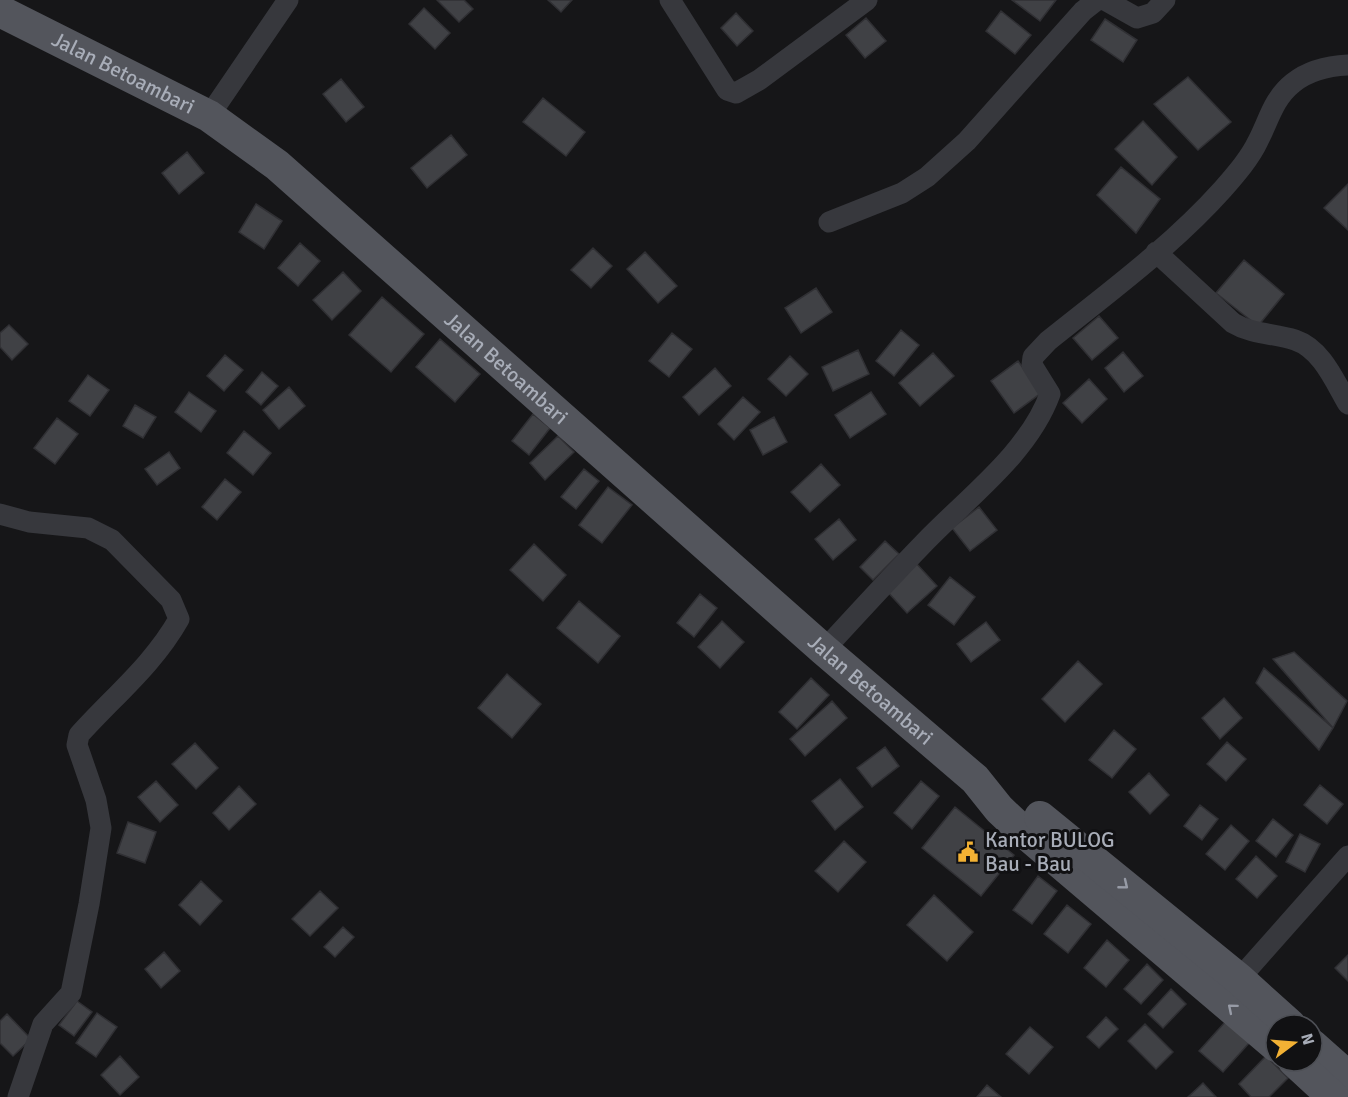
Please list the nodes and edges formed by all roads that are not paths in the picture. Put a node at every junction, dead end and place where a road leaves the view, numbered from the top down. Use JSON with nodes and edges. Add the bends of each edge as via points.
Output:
{"nodes":[{"id":1,"x":288,"y":0,"type":"edge"},
{"id":2,"x":669,"y":0,"type":"edge"},
{"id":3,"x":867,"y":0,"type":"edge"},
{"id":4,"x":1098,"y":0,"type":"edge"},
{"id":5,"x":1105,"y":0,"type":"edge"},
{"id":6,"x":1165,"y":0,"type":"edge"},
{"id":7,"x":0,"y":11,"type":"edge"},
{"id":8,"x":1348,"y":65,"type":"edge"},
{"id":9,"x":209,"y":116,"type":"junction"},
{"id":10,"x":829,"y":222,"type":"dead end"},
{"id":11,"x":1156,"y":252,"type":"junction"},
{"id":12,"x":1348,"y":404,"type":"edge"},
{"id":13,"x":0,"y":514,"type":"edge"},
{"id":14,"x":824,"y":650,"type":"junction"},
{"id":15,"x":975,"y":779,"type":"junction"},
{"id":16,"x":1348,"y":856,"type":"edge"},
{"id":17,"x":1239,"y":979,"type":"junction"},
{"id":18,"x":1277,"y":1013,"type":"edge"},
{"id":19,"x":1264,"y":1036,"type":"edge"},
{"id":20,"x":1324,"y":1056,"type":"edge"},
{"id":21,"x":1307,"y":1073,"type":"edge"},
{"id":22,"x":1348,"y":1077,"type":"edge"},
{"id":23,"x":18,"y":1097,"type":"edge"},
{"id":24,"x":1333,"y":1097,"type":"edge"}],
"edges":[{"from":1,"to":9,"type":"street"},
{"from":2,"to":3,"type":"street","via":[[727,90],[736,93],[759,81]]},
{"from":4,"to":10,"type":"street","via":[[1083,10],[967,141],[927,177],[902,193]]},
{"from":5,"to":6,"type":"street","via":[[1137,18],[1153,13]]},
{"from":7,"to":9,"type":"main road","name":"Jalan Betoambari"},
{"from":8,"to":11,"type":"street","via":[[1311,72],[1293,83],[1274,104],[1259,140],[1225,187]]},
{"from":9,"to":14,"type":"main road","name":"Jalan Betoambari","via":[[277,165]]},
{"from":11,"to":12,"type":"street","via":[[1233,323],[1246,331],[1296,340],[1314,352]]},
{"from":11,"to":14,"type":"street","via":[[1048,340],[1032,365],[1050,394],[1034,427]]},
{"from":13,"to":23,"type":"street","via":[[28,522],[88,528],[112,540],[160,587],[179,619],[165,644],[135,680],[79,735],[77,745],[96,800],[100,828],[89,904],[71,993],[44,1024]]},
{"from":14,"to":15,"type":"main road","name":"Jalan Betoambari"},
{"from":15,"to":17,"type":"main road","name":"Jalan Betoambari","one_way":true,"via":[[1014,796]]},
{"from":19,"to":15,"type":"main road","name":"Jalan Betoambari","one_way":true,"via":[[1017,826]]},
{"from":16,"to":17,"type":"street"},
{"from":17,"to":18,"type":"main road","name":"Jalan Betoambari"},
{"from":20,"to":22,"type":"main road"},
{"from":21,"to":24,"type":"main road"}]}
